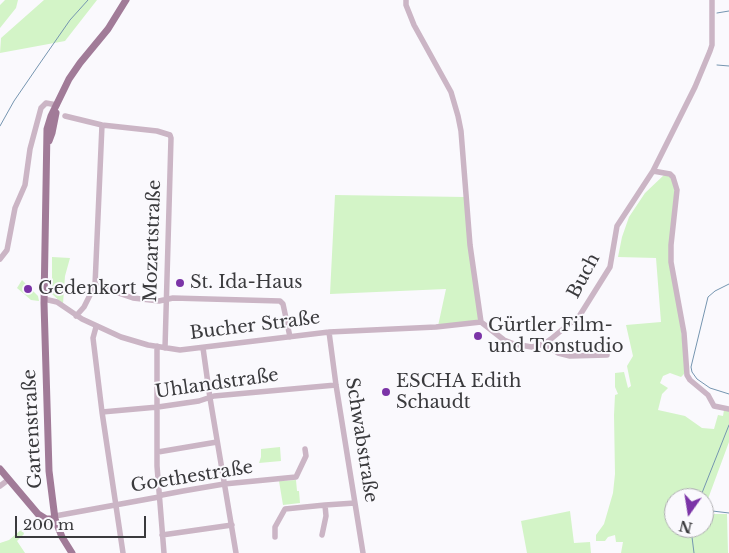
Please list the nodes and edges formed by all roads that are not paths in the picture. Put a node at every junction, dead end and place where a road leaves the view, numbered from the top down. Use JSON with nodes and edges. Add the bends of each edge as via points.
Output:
{"nodes":[{"id":1,"x":126,"y":0,"type":"edge"},
{"id":2,"x":406,"y":0,"type":"edge"},
{"id":3,"x":712,"y":0,"type":"edge"},
{"id":4,"x":57,"y":105,"type":"junction"},
{"id":5,"x":65,"y":116,"type":"dead end"},
{"id":6,"x":102,"y":125,"type":"junction"},
{"id":7,"x":653,"y":171,"type":"junction"},
{"id":8,"x":0,"y":259,"type":"edge"},
{"id":9,"x":95,"y":285,"type":"junction"},
{"id":10,"x":44,"y":299,"type":"junction"},
{"id":11,"x":166,"y":299,"type":"junction"},
{"id":12,"x":76,"y":316,"type":"junction"},
{"id":13,"x":481,"y":322,"type":"junction"},
{"id":14,"x":96,"y":327,"type":"junction"},
{"id":15,"x":330,"y":332,"type":"junction"},
{"id":16,"x":290,"y":337,"type":"junction"},
{"id":17,"x":544,"y":344,"type":"junction"},
{"id":18,"x":157,"y":346,"type":"junction"},
{"id":19,"x":165,"y":348,"type":"junction"},
{"id":20,"x":203,"y":348,"type":"junction"},
{"id":21,"x":607,"y":355,"type":"dead end"},
{"id":22,"x":336,"y":385,"type":"junction"},
{"id":23,"x":210,"y":398,"type":"junction"},
{"id":24,"x":158,"y":407,"type":"junction"},
{"id":25,"x":729,"y":409,"type":"edge"},
{"id":26,"x":102,"y":412,"type":"junction"},
{"id":27,"x":217,"y":442,"type":"junction"},
{"id":28,"x":305,"y":449,"type":"dead end"},
{"id":29,"x":158,"y":452,"type":"junction"},
{"id":30,"x":0,"y":469,"type":"edge"},
{"id":31,"x":8,"y":480,"type":"junction"},
{"id":32,"x":224,"y":484,"type":"junction"},
{"id":33,"x":0,"y":486,"type":"edge"},
{"id":34,"x":159,"y":497,"type":"junction"},
{"id":35,"x":355,"y":503,"type":"junction"},
{"id":36,"x":52,"y":504,"type":"junction"},
{"id":37,"x":326,"y":505,"type":"junction"},
{"id":38,"x":115,"y":506,"type":"junction"},
{"id":39,"x":40,"y":515,"type":"junction"},
{"id":40,"x":55,"y":517,"type":"junction"},
{"id":41,"x":232,"y":525,"type":"junction"},
{"id":42,"x":162,"y":535,"type":"junction"},
{"id":43,"x":322,"y":535,"type":"dead end"},
{"id":44,"x":275,"y":538,"type":"dead end"},
{"id":45,"x":72,"y":553,"type":"edge"},
{"id":46,"x":123,"y":553,"type":"edge"},
{"id":47,"x":164,"y":553,"type":"edge"},
{"id":48,"x":236,"y":553,"type":"edge"},
{"id":49,"x":363,"y":553,"type":"edge"}],
"edges":[{"from":1,"to":4,"type":"main road","name":"Gartenstraße","via":[[116,19],[69,79]]},
{"from":2,"to":13,"type":"street","via":[[414,25],[447,86],[458,116]]},
{"from":3,"to":7,"type":"street","name":"Buch","via":[[710,51]]},
{"from":4,"to":8,"type":"street","via":[[46,103],[41,108],[32,141],[26,185],[15,208],[6,250]]},
{"from":4,"to":10,"type":"main road","name":"Gartenstraße","via":[[47,129]]},
{"from":5,"to":6,"type":"street"},
{"from":6,"to":9,"type":"street"},
{"from":6,"to":11,"type":"street","name":"Mozartstraße","via":[[170,135]]},
{"from":7,"to":17,"type":"street","name":"Buch","via":[[617,226],[610,267],[603,280],[576,319]]},
{"from":7,"to":25,"type":"street","via":[[670,174],[677,190],[671,262],[688,375],[714,406]]},
{"from":9,"to":11,"type":"street","via":[[133,298]]},
{"from":9,"to":12,"type":"street"},
{"from":10,"to":12,"type":"street","name":"Bucher Straße","via":[[57,302]]},
{"from":10,"to":36,"type":"main road","name":"Gartenstraße","via":[[47,444]]},
{"from":11,"to":16,"type":"street","via":[[280,301]]},
{"from":11,"to":19,"type":"street","name":"Mozartstraße"},
{"from":12,"to":14,"type":"street","name":"Bucher Straße"},
{"from":13,"to":15,"type":"street","name":"Bucher Straße"},
{"from":13,"to":17,"type":"street","via":[[514,344],[532,347]]},
{"from":14,"to":18,"type":"street","name":"Bucher Straße"},
{"from":14,"to":26,"type":"street","via":[[93,338]]},
{"from":15,"to":16,"type":"street","name":"Bucher Straße"},
{"from":15,"to":22,"type":"street","name":"Schwabstraße"},
{"from":16,"to":20,"type":"street","name":"Bucher Straße"},
{"from":17,"to":21,"type":"street","via":[[558,354]]},
{"from":18,"to":19,"type":"street","name":"Bucher Straße"},
{"from":18,"to":24,"type":"street"},
{"from":19,"to":20,"type":"street","name":"Bucher Straße"},
{"from":20,"to":23,"type":"street"},
{"from":22,"to":23,"type":"street","name":"Uhlandstraße"},
{"from":22,"to":35,"type":"street","name":"Schwabstraße"},
{"from":23,"to":24,"type":"street","name":"Uhlandstraße"},
{"from":23,"to":27,"type":"street"},
{"from":24,"to":26,"type":"street","name":"Uhlandstraße"},
{"from":24,"to":29,"type":"street"},
{"from":26,"to":38,"type":"street"},
{"from":27,"to":29,"type":"street"},
{"from":27,"to":32,"type":"street"},
{"from":28,"to":32,"type":"street","name":"Goethestraße","via":[[306,456],[296,477]]},
{"from":29,"to":34,"type":"street"},
{"from":30,"to":31,"type":"main road"},
{"from":31,"to":33,"type":"street"},
{"from":31,"to":39,"type":"main road"},
{"from":32,"to":34,"type":"street","name":"Goethestraße"},
{"from":32,"to":41,"type":"street"},
{"from":34,"to":38,"type":"street","name":"Goethestraße"},
{"from":34,"to":42,"type":"street"},
{"from":35,"to":37,"type":"street"},
{"from":35,"to":49,"type":"street","name":"Schwabstraße"},
{"from":36,"to":39,"type":"main road","via":[[48,512]]},
{"from":36,"to":40,"type":"main road","name":"Gartenstraße"},
{"from":37,"to":43,"type":"street"},
{"from":37,"to":44,"type":"street","via":[[284,509],[275,528]]},
{"from":38,"to":40,"type":"street","name":"Goethestraße"},
{"from":38,"to":46,"type":"street"},
{"from":39,"to":40,"type":"main road","via":[[46,519]]},
{"from":40,"to":45,"type":"main road","name":"Gartenstraße"},
{"from":41,"to":42,"type":"street"},
{"from":41,"to":48,"type":"street"},
{"from":42,"to":47,"type":"street"}]}
